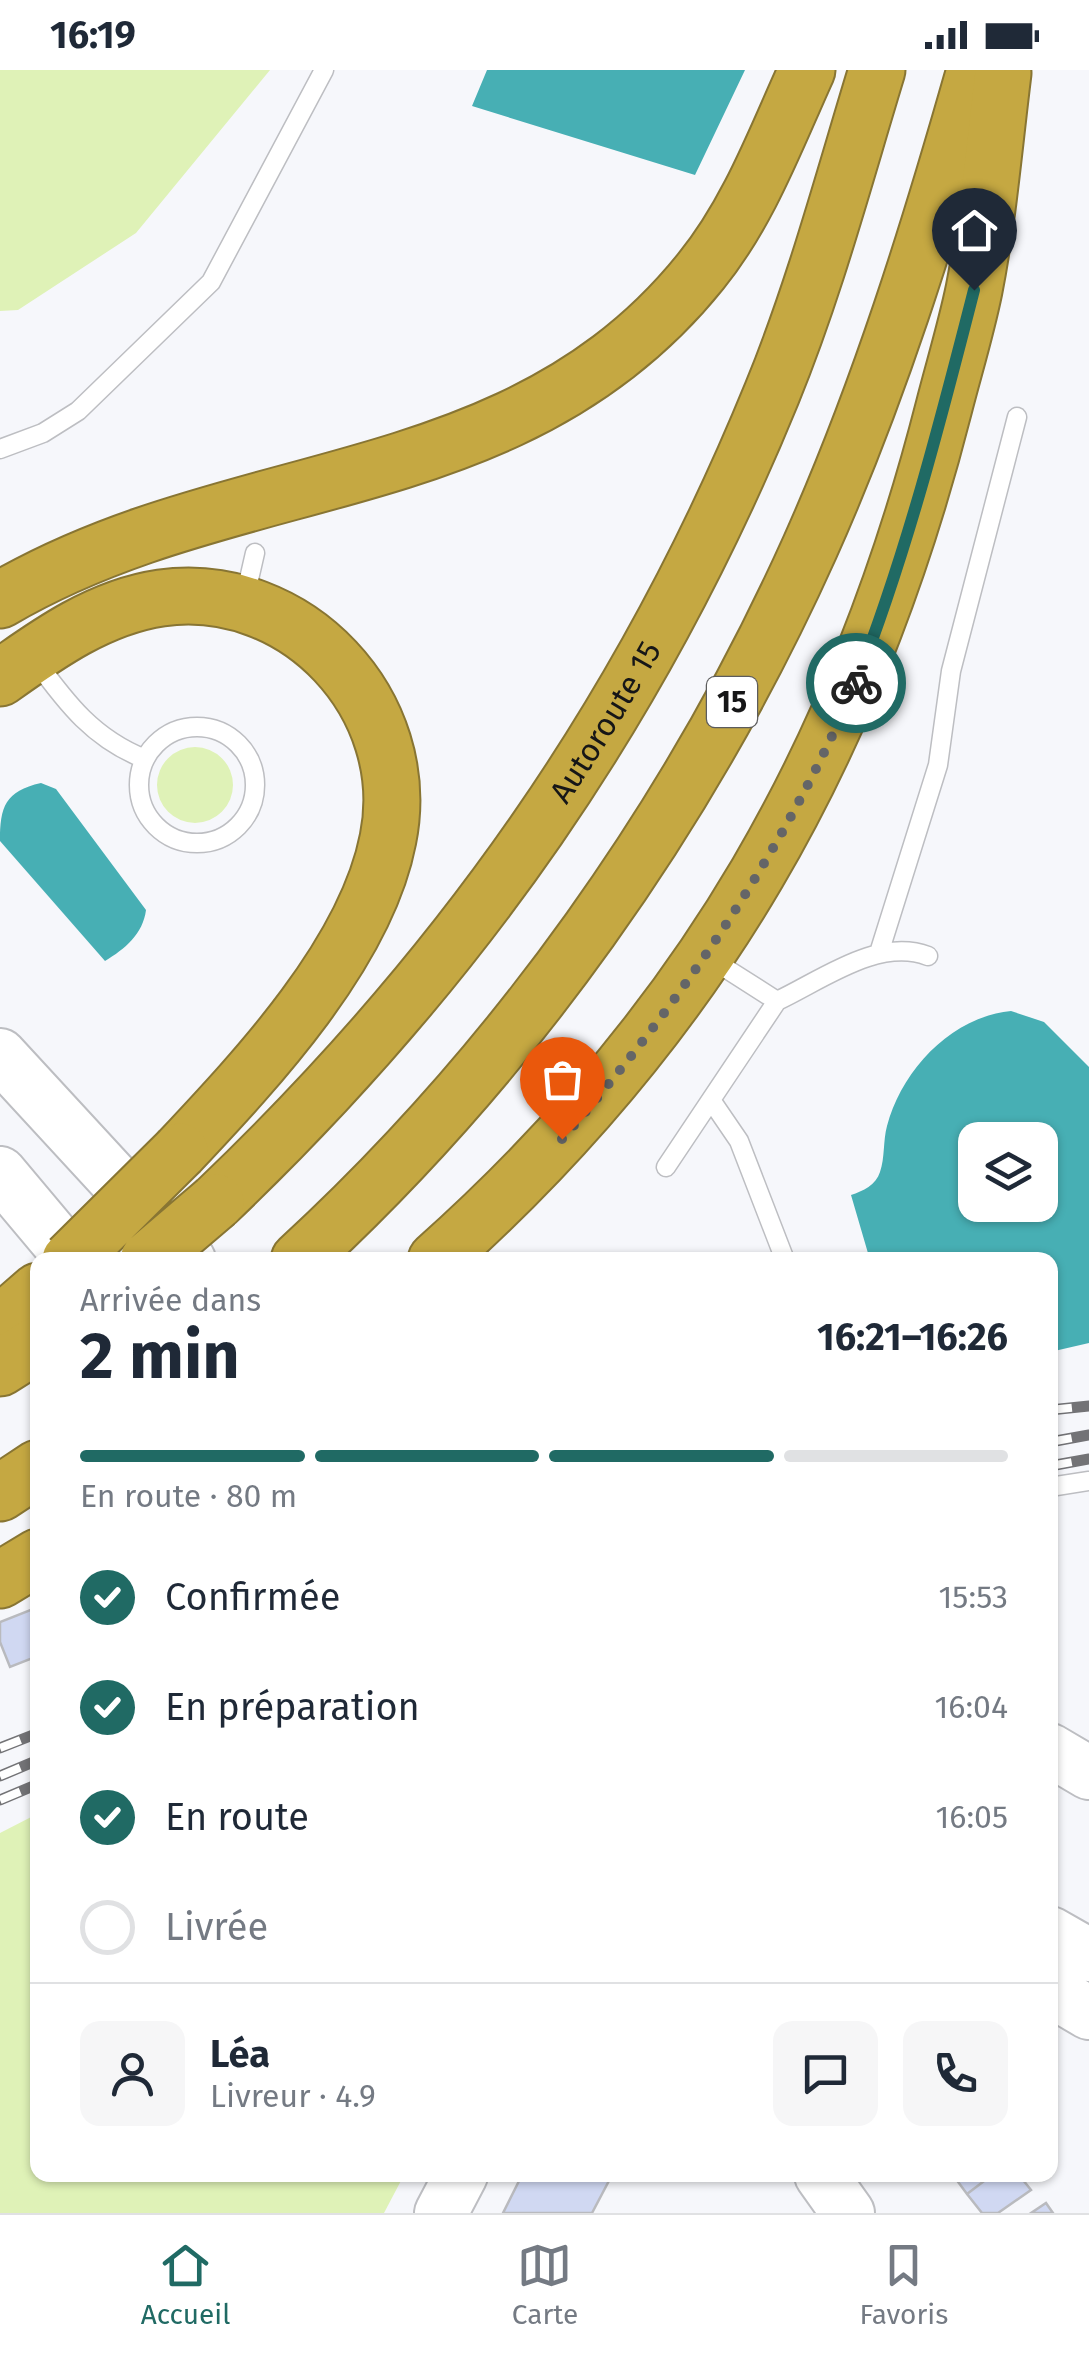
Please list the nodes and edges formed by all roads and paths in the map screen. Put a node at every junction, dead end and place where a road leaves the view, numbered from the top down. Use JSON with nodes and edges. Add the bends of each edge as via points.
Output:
{"nodes":[{"id":1,"x":324,"y":70,"type":"edge"},
{"id":2,"x":808,"y":70,"type":"edge"},
{"id":3,"x":878,"y":70,"type":"edge"},
{"id":4,"x":975,"y":70,"type":"edge"},
{"id":5,"x":1004,"y":70,"type":"edge"},
{"id":6,"x":1017,"y":417,"type":"dead end"},
{"id":7,"x":0,"y":450,"type":"edge"},
{"id":8,"x":0,"y":600,"type":"edge"},
{"id":9,"x":16,"y":667,"type":"edge"},
{"id":10,"x":145,"y":759,"type":"junction"},
{"id":11,"x":879,"y":953,"type":"junction"},
{"id":12,"x":706,"y":956,"type":"junction"},
{"id":13,"x":928,"y":956,"type":"dead end"},
{"id":14,"x":777,"y":1001,"type":"junction"},
{"id":15,"x":0,"y":1055,"type":"edge"},
{"id":16,"x":711,"y":1100,"type":"junction"},
{"id":17,"x":666,"y":1167,"type":"dead end"},
{"id":18,"x":0,"y":1173,"type":"edge"},
{"id":19,"x":310,"y":1250,"type":"edge"},
{"id":20,"x":65,"y":1252,"type":"edge"},
{"id":21,"x":80,"y":1252,"type":"edge"},
{"id":22,"x":157,"y":1252,"type":"edge"},
{"id":23,"x":182,"y":1252,"type":"edge"},
{"id":24,"x":444,"y":1252,"type":"edge"},
{"id":25,"x":782,"y":1252,"type":"edge"},
{"id":26,"x":30,"y":1473,"type":"edge"},
{"id":27,"x":1089,"y":1480,"type":"edge"},
{"id":28,"x":1058,"y":1486,"type":"edge"},
{"id":29,"x":0,"y":1493,"type":"edge"},
{"id":30,"x":30,"y":1562,"type":"edge"},
{"id":31,"x":0,"y":1580,"type":"edge"},
{"id":32,"x":1058,"y":1755,"type":"edge"},
{"id":33,"x":1089,"y":1772,"type":"edge"},
{"id":34,"x":1058,"y":1938,"type":"edge"},
{"id":35,"x":1089,"y":1955,"type":"edge"},
{"id":36,"x":1058,"y":1995,"type":"edge"},
{"id":37,"x":1089,"y":2012,"type":"edge"},
{"id":38,"x":457,"y":2182,"type":"edge"},
{"id":39,"x":826,"y":2182,"type":"edge"},
{"id":40,"x":441,"y":2213,"type":"edge"},
{"id":41,"x":848,"y":2213,"type":"edge"}],
"edges":[{"from":1,"to":7,"type":"lane","via":[[212,282],[78,411]]},
{"from":2,"to":8,"type":"highway","via":[[751,191],[702,269],[640,336],[572,388],[438,451],[154,529]]},
{"from":3,"to":22,"type":"highway","name":"Autoroute 15","bridge":true,"via":[[773,391],[681,594],[607,727],[516,865],[430,975],[352,1066]]},
{"from":4,"to":19,"type":"highway","number":"15","via":[[862,420],[812,544],[732,702],[641,854],[544,991],[446,1109]]},
{"from":5,"to":12,"type":"highway","via":[[974,290],[893,586],[810,781]]},
{"from":6,"to":11,"type":"lane","via":[[951,671],[938,764]]},
{"from":9,"to":10,"type":"lane","via":[[120,749]]},
{"from":9,"to":21,"type":"highway","bridge":true,"via":[[104,614],[250,578],[354,681],[392,781],[384,858],[330,966],[180,1152]]},
{"from":10,"to":10,"type":"lane","via":[[142,802],[152,821],[179,839],[222,837],[251,805],[250,762],[220,732],[177,730]]},
{"from":11,"to":13,"type":"lane","via":[[897,949]]},
{"from":11,"to":14,"type":"lane"},
{"from":12,"to":14,"type":"lane"},
{"from":12,"to":24,"type":"highway","via":[[562,1139]]},
{"from":14,"to":16,"type":"lane"},
{"from":15,"to":23,"type":"main road"},
{"from":16,"to":17,"type":"lane"},
{"from":16,"to":25,"type":"lane","via":[[739,1141]]},
{"from":18,"to":20,"type":"main road"},
{"from":26,"to":29,"type":"highway"},
{"from":27,"to":28,"type":"lane"},
{"from":30,"to":31,"type":"highway"},
{"from":32,"to":33,"type":"main road"},
{"from":34,"to":35,"type":"main road"},
{"from":36,"to":37,"type":"main road"},
{"from":38,"to":40,"type":"main road"},
{"from":39,"to":41,"type":"main road"}]}
